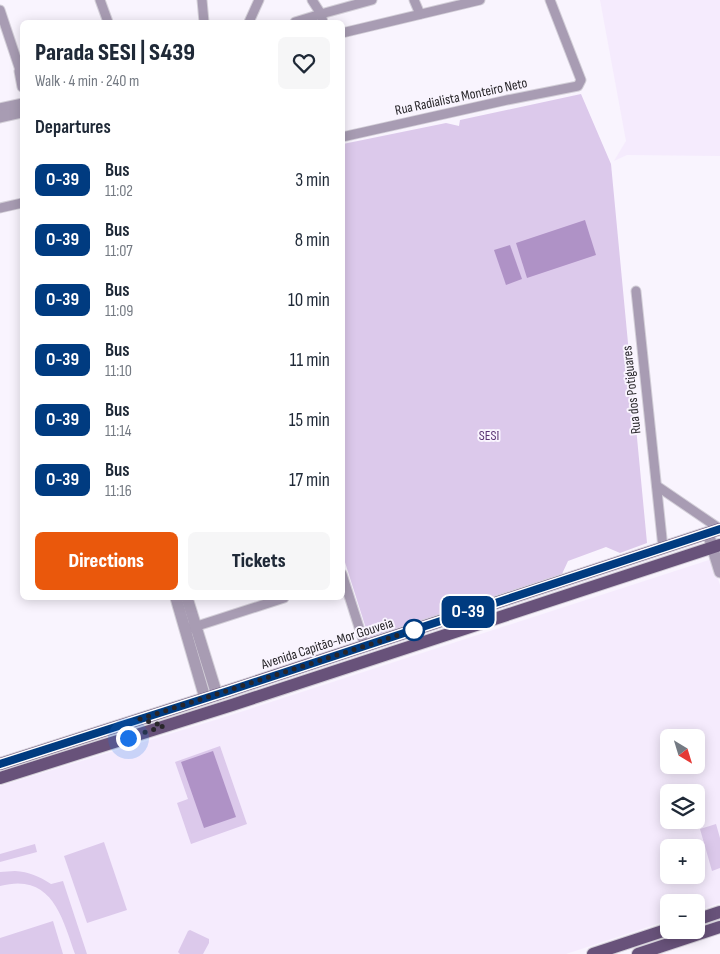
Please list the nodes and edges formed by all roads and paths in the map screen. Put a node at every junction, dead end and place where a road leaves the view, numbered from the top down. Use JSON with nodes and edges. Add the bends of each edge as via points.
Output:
{"nodes":[{"id":1,"x":100,"y":0,"type":"edge"},
{"id":2,"x":202,"y":0,"type":"edge"},
{"id":3,"x":259,"y":0,"type":"edge"},
{"id":4,"x":312,"y":0,"type":"edge"},
{"id":5,"x":372,"y":0,"type":"edge"},
{"id":6,"x":414,"y":0,"type":"edge"},
{"id":7,"x":480,"y":0,"type":"edge"},
{"id":8,"x":550,"y":0,"type":"edge"},
{"id":9,"x":0,"y":10,"type":"edge"},
{"id":10,"x":420,"y":14,"type":"junction"},
{"id":11,"x":322,"y":18,"type":"edge"},
{"id":12,"x":107,"y":20,"type":"edge"},
{"id":13,"x":204,"y":20,"type":"edge"},
{"id":14,"x":250,"y":20,"type":"edge"},
{"id":15,"x":308,"y":20,"type":"edge"},
{"id":16,"x":345,"y":32,"type":"edge"},
{"id":17,"x":17,"y":61,"type":"junction"},
{"id":18,"x":20,"y":70,"type":"edge"},
{"id":19,"x":20,"y":77,"type":"edge"},
{"id":20,"x":20,"y":104,"type":"edge"},
{"id":21,"x":0,"y":108,"type":"edge"},
{"id":22,"x":20,"y":112,"type":"edge"},
{"id":23,"x":0,"y":117,"type":"edge"},
{"id":24,"x":345,"y":136,"type":"edge"},
{"id":25,"x":20,"y":203,"type":"edge"},
{"id":26,"x":0,"y":208,"type":"edge"},
{"id":27,"x":636,"y":291,"type":"dead end"},
{"id":28,"x":657,"y":486,"type":"junction"},
{"id":29,"x":717,"y":531,"type":"edge"},
{"id":30,"x":716,"y":546,"type":"edge"},
{"id":31,"x":663,"y":548,"type":"junction"},
{"id":32,"x":720,"y":572,"type":"edge"},
{"id":33,"x":345,"y":583,"type":"edge"},
{"id":34,"x":557,"y":583,"type":"junction"},
{"id":35,"x":177,"y":600,"type":"edge"},
{"id":36,"x":187,"y":600,"type":"edge"},
{"id":37,"x":278,"y":600,"type":"edge"},
{"id":38,"x":546,"y":602,"type":"junction"},
{"id":39,"x":191,"y":628,"type":"junction"},
{"id":40,"x":365,"y":646,"type":"junction"},
{"id":41,"x":211,"y":696,"type":"junction"},
{"id":42,"x":140,"y":719,"type":"junction"},
{"id":43,"x":164,"y":726,"type":"junction"},
{"id":44,"x":41,"y":750,"type":"junction"},
{"id":45,"x":0,"y":764,"type":"edge"},
{"id":46,"x":26,"y":770,"type":"junction"},
{"id":47,"x":0,"y":778,"type":"edge"},
{"id":48,"x":720,"y":912,"type":"edge"},
{"id":49,"x":705,"y":917,"type":"edge"},
{"id":50,"x":720,"y":928,"type":"edge"},
{"id":51,"x":660,"y":932,"type":"edge"},
{"id":52,"x":592,"y":954,"type":"edge"},
{"id":53,"x":638,"y":954,"type":"edge"}],
"edges":[{"from":1,"to":12,"type":"street"},
{"from":2,"to":13,"type":"street"},
{"from":3,"to":14,"type":"street"},
{"from":4,"to":11,"type":"street"},
{"from":5,"to":11,"type":"street"},
{"from":6,"to":10,"type":"street"},
{"from":7,"to":10,"type":"street"},
{"from":8,"to":24,"type":"street","name":"Rua Radialista Monteiro Neto","via":[[582,80],[578,86]]},
{"from":9,"to":17,"type":"street"},
{"from":10,"to":16,"type":"street"},
{"from":11,"to":15,"type":"street"},
{"from":17,"to":18,"type":"street"},
{"from":17,"to":19,"type":"street"},
{"from":20,"to":21,"type":"street"},
{"from":22,"to":23,"type":"street"},
{"from":25,"to":26,"type":"street"},
{"from":27,"to":28,"type":"street","name":"Rua dos Potiguares"},
{"from":28,"to":29,"type":"street"},
{"from":28,"to":31,"type":"street","name":"Rua dos Potiguares"},
{"from":29,"to":30,"type":"street"},
{"from":29,"to":31,"type":"main road","name":"Avenida Capitão-Mor Gouveia"},
{"from":30,"to":32,"type":"street"},
{"from":30,"to":38,"type":"main road","name":"Avenida Capitão-Mor Gouveia"},
{"from":31,"to":34,"type":"main road","name":"Avenida Capitão-Mor Gouveia"},
{"from":33,"to":40,"type":"street"},
{"from":34,"to":38,"type":"main road"},
{"from":34,"to":40,"type":"main road","name":"Avenida Capitão-Mor Gouveia"},
{"from":35,"to":39,"type":"street"},
{"from":36,"to":39,"type":"street"},
{"from":37,"to":39,"type":"street"},
{"from":38,"to":43,"type":"main road","name":"Avenida Capitão-Mor Gouveia"},
{"from":39,"to":41,"type":"street"},
{"from":40,"to":41,"type":"main road","name":"Avenida Capitão-Mor Gouveia"},
{"from":41,"to":42,"type":"main road","name":"Avenida Capitão-Mor Gouveia"},
{"from":42,"to":43,"type":"main road"},
{"from":42,"to":44,"type":"main road","name":"Avenida Capitão-Mor Gouveia"},
{"from":43,"to":46,"type":"main road","name":"Avenida Capitão-Mor Gouveia"},
{"from":44,"to":45,"type":"main road","name":"Avenida Capitão-Mor Gouveia"},
{"from":44,"to":46,"type":"main road"},
{"from":46,"to":47,"type":"main road","name":"Avenida Capitão-Mor Gouveia"},
{"from":48,"to":49,"type":"main road"},
{"from":50,"to":53,"type":"main road"},
{"from":51,"to":52,"type":"main road"}]}
